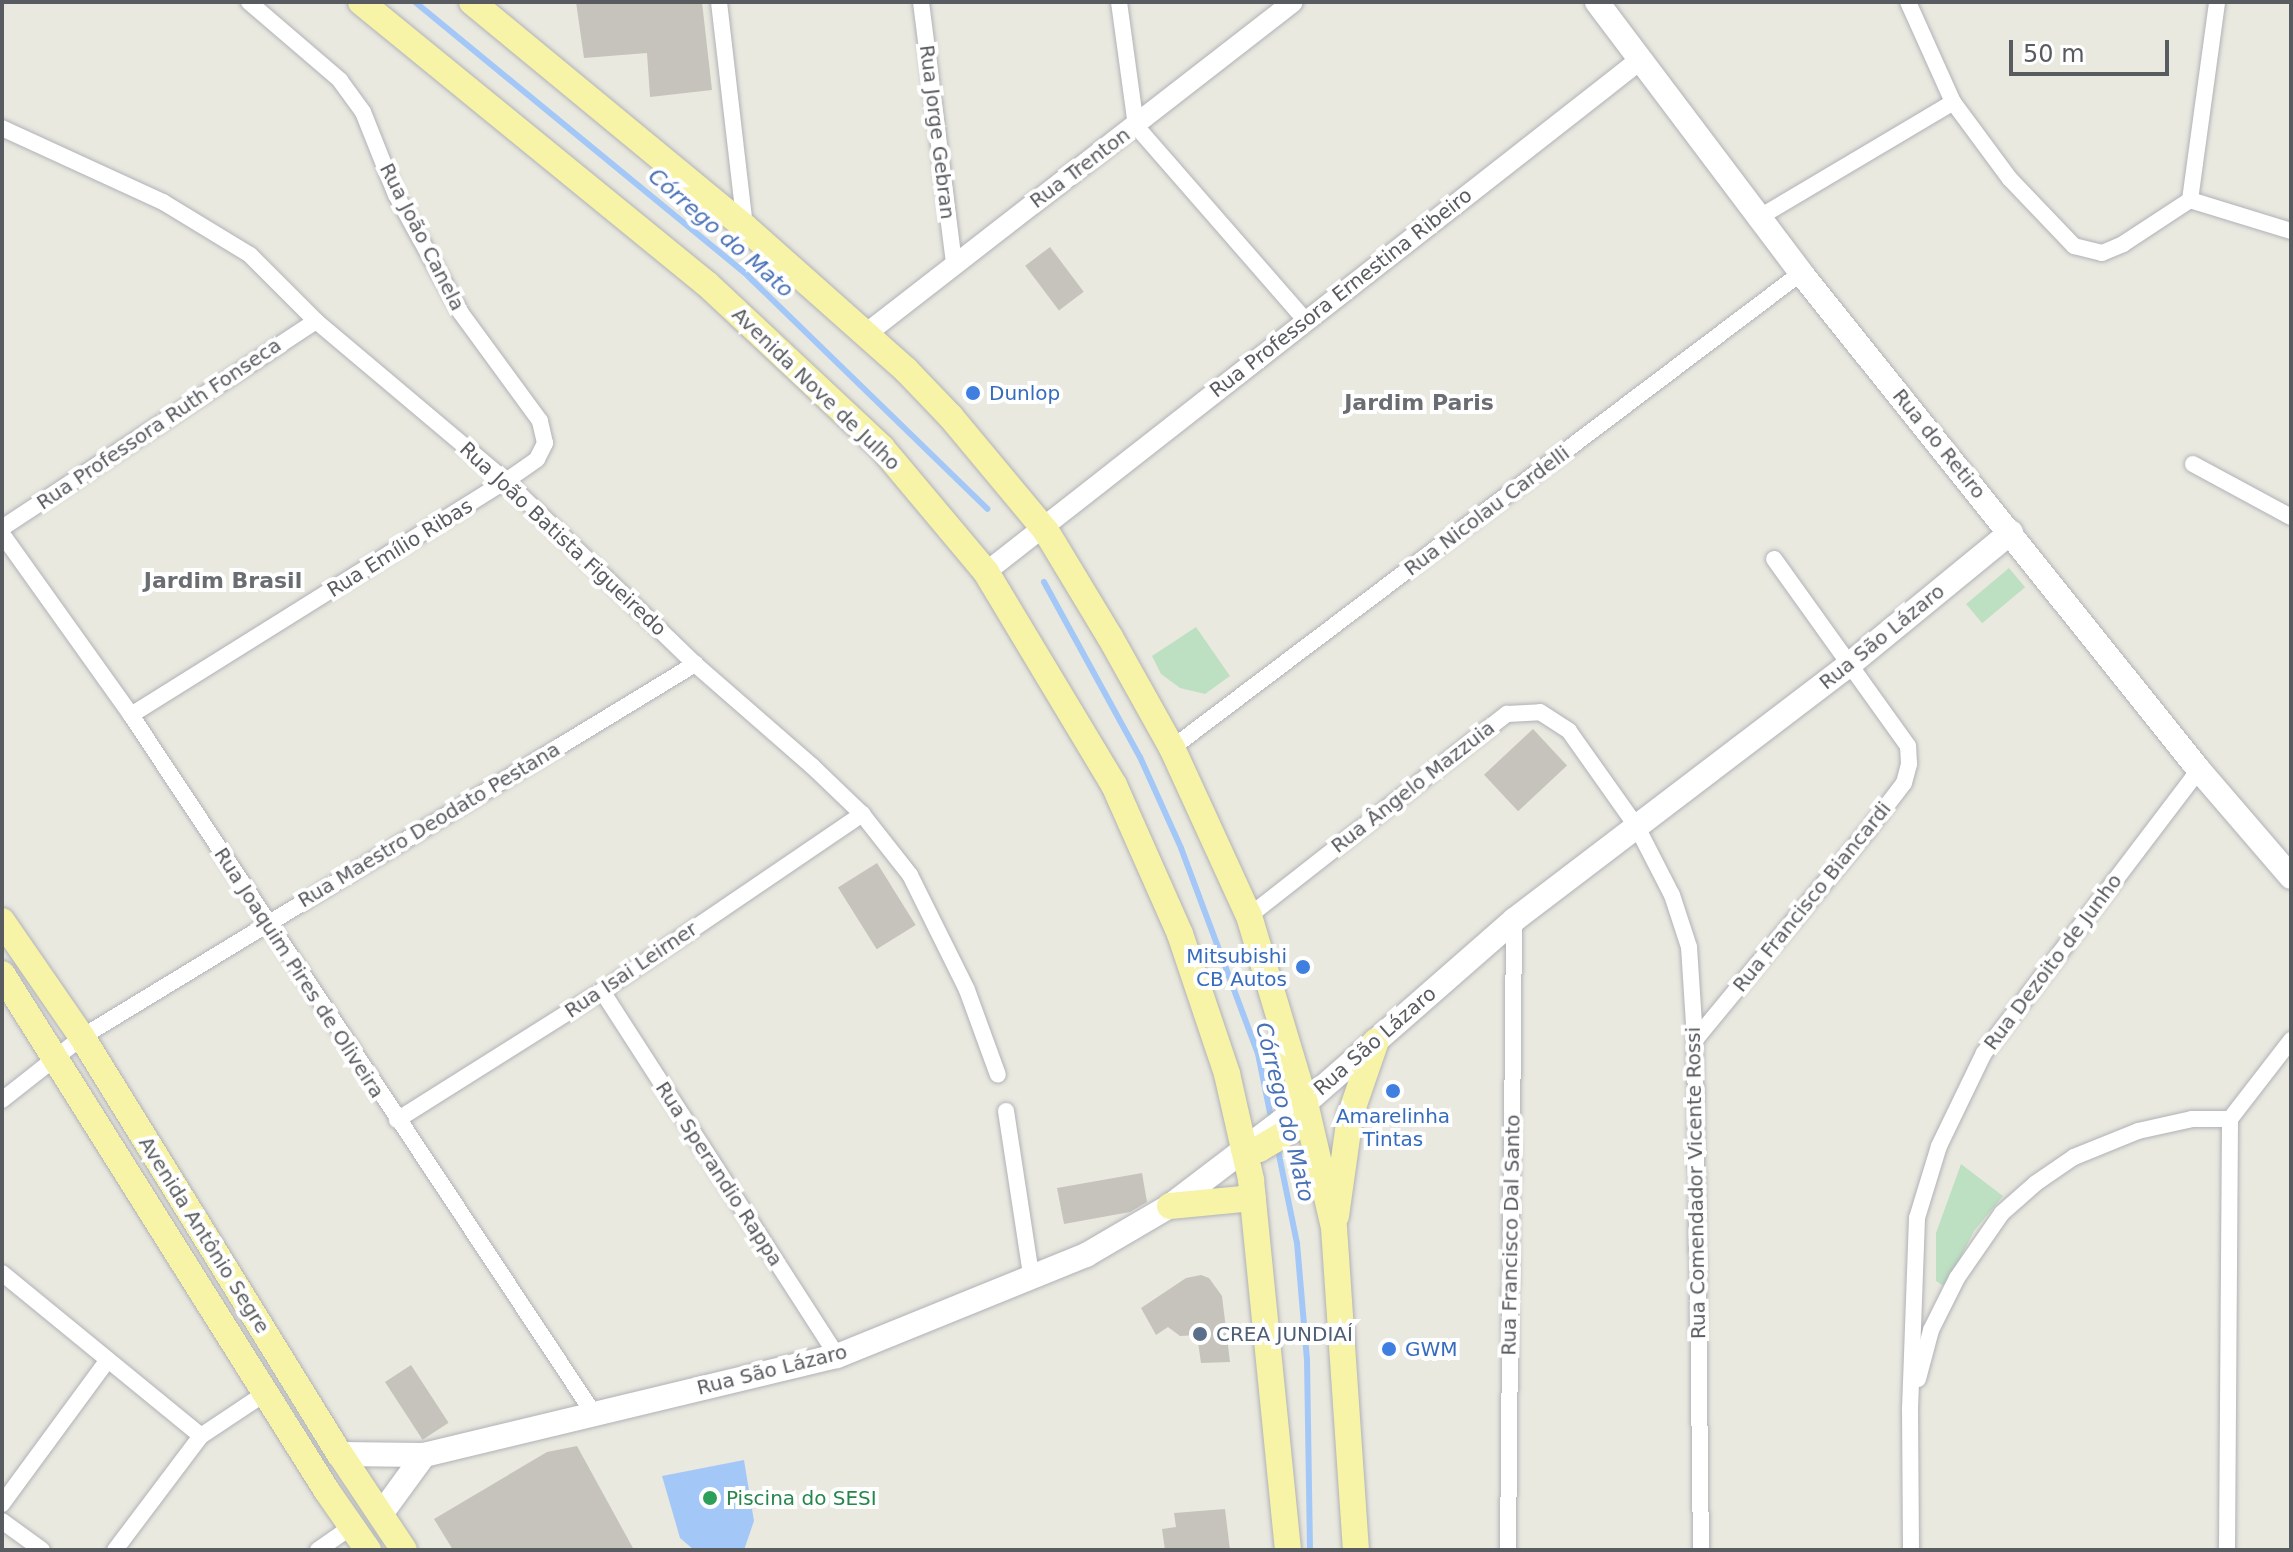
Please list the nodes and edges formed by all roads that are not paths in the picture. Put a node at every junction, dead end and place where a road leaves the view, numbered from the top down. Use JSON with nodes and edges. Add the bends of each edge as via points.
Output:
{"nodes":[{"id":1,"x":249,"y":2,"type":"edge"},
{"id":2,"x":361,"y":2,"type":"edge"},
{"id":3,"x":472,"y":2,"type":"edge"},
{"id":4,"x":719,"y":2,"type":"edge"},
{"id":5,"x":921,"y":2,"type":"edge"},
{"id":6,"x":1119,"y":2,"type":"edge"},
{"id":7,"x":1293,"y":2,"type":"edge"},
{"id":8,"x":1597,"y":2,"type":"edge"},
{"id":9,"x":1908,"y":2,"type":"edge"},
{"id":10,"x":2217,"y":2,"type":"edge"},
{"id":11,"x":1640,"y":60,"type":"junction"},
{"id":12,"x":1953,"y":102,"type":"junction"},
{"id":13,"x":1136,"y":126,"type":"junction"},
{"id":14,"x":2,"y":128,"type":"edge"},
{"id":15,"x":2190,"y":200,"type":"junction"},
{"id":16,"x":1758,"y":218,"type":"junction"},
{"id":17,"x":745,"y":227,"type":"junction"},
{"id":18,"x":2291,"y":231,"type":"edge"},
{"id":19,"x":954,"y":263,"type":"junction"},
{"id":20,"x":1801,"y":273,"type":"junction"},
{"id":21,"x":1305,"y":320,"type":"junction"},
{"id":22,"x":316,"y":321,"type":"junction"},
{"id":23,"x":867,"y":333,"type":"junction"},
{"id":24,"x":2193,"y":464,"type":"dead end"},
{"id":25,"x":506,"y":481,"type":"junction"},
{"id":26,"x":2291,"y":517,"type":"edge"},
{"id":27,"x":2,"y":531,"type":"edge"},
{"id":28,"x":1037,"y":532,"type":"junction"},
{"id":29,"x":2011,"y":532,"type":"junction"},
{"id":30,"x":1774,"y":559,"type":"dead end"},
{"id":31,"x":994,"y":565,"type":"junction"},
{"id":32,"x":695,"y":664,"type":"junction"},
{"id":33,"x":1850,"y":664,"type":"junction"},
{"id":34,"x":131,"y":715,"type":"junction"},
{"id":35,"x":1172,"y":748,"type":"junction"},
{"id":36,"x":2199,"y":770,"type":"junction"},
{"id":37,"x":862,"y":814,"type":"junction"},
{"id":38,"x":1637,"y":827,"type":"junction"},
{"id":39,"x":2291,"y":877,"type":"edge"},
{"id":40,"x":1249,"y":916,"type":"junction"},
{"id":41,"x":1514,"y":920,"type":"junction"},
{"id":42,"x":2,"y":921,"type":"edge"},
{"id":43,"x":266,"y":924,"type":"junction"},
{"id":44,"x":2,"y":974,"type":"edge"},
{"id":45,"x":602,"y":991,"type":"junction"},
{"id":46,"x":82,"y":1037,"type":"junction"},
{"id":47,"x":1695,"y":1040,"type":"junction"},
{"id":48,"x":2291,"y":1040,"type":"edge"},
{"id":49,"x":1376,"y":1041,"type":"junction"},
{"id":50,"x":55,"y":1056,"type":"junction"},
{"id":51,"x":998,"y":1075,"type":"dead end"},
{"id":52,"x":2,"y":1100,"type":"edge"},
{"id":53,"x":1006,"y":1111,"type":"dead end"},
{"id":54,"x":1298,"y":1117,"type":"junction"},
{"id":55,"x":2230,"y":1119,"type":"junction"},
{"id":56,"x":397,"y":1120,"type":"junction"},
{"id":57,"x":1252,"y":1146,"type":"junction"},
{"id":58,"x":1253,"y":1198,"type":"junction"},
{"id":59,"x":1170,"y":1206,"type":"junction"},
{"id":60,"x":1334,"y":1228,"type":"junction"},
{"id":61,"x":2,"y":1273,"type":"edge"},
{"id":62,"x":1032,"y":1280,"type":"junction"},
{"id":63,"x":837,"y":1356,"type":"junction"},
{"id":64,"x":107,"y":1361,"type":"junction"},
{"id":65,"x":267,"y":1392,"type":"junction"},
{"id":66,"x":1910,"y":1409,"type":"junction"},
{"id":67,"x":594,"y":1414,"type":"junction"},
{"id":68,"x":201,"y":1436,"type":"junction"},
{"id":69,"x":340,"y":1454,"type":"junction"},
{"id":70,"x":424,"y":1455,"type":"junction"},
{"id":71,"x":327,"y":1491,"type":"junction"},
{"id":72,"x":2,"y":1504,"type":"edge"},
{"id":73,"x":381,"y":1514,"type":"junction"},
{"id":74,"x":2,"y":1521,"type":"edge"},
{"id":75,"x":351,"y":1527,"type":"junction"},
{"id":76,"x":42,"y":1550,"type":"edge"},
{"id":77,"x":115,"y":1550,"type":"edge"},
{"id":78,"x":318,"y":1550,"type":"edge"},
{"id":79,"x":368,"y":1550,"type":"edge"},
{"id":80,"x":404,"y":1550,"type":"edge"},
{"id":81,"x":1288,"y":1550,"type":"edge"},
{"id":82,"x":1356,"y":1550,"type":"edge"},
{"id":83,"x":1508,"y":1550,"type":"edge"},
{"id":84,"x":1701,"y":1550,"type":"edge"},
{"id":85,"x":1911,"y":1550,"type":"edge"},
{"id":86,"x":2227,"y":1550,"type":"edge"}],
"edges":[{"from":1,"to":25,"type":"street","name":"Rua João Canela","via":[[340,80],[363,112],[396,195],[461,313],[540,421],[545,443],[537,459]]},
{"from":2,"to":31,"type":"main road","name":"Avenida Nove de Julho","via":[[707,284],[882,448]]},
{"from":3,"to":17,"type":"main road"},
{"from":4,"to":17,"type":"street"},
{"from":5,"to":19,"type":"street","name":"Rua Jorge Gebran"},
{"from":6,"to":13,"type":"street"},
{"from":7,"to":13,"type":"street","name":"Rua Trenton"},
{"from":8,"to":11,"type":"main road","name":"Rua do Retiro"},
{"from":9,"to":12,"type":"street"},
{"from":10,"to":15,"type":"street"},
{"from":11,"to":16,"type":"main road","name":"Rua do Retiro"},
{"from":11,"to":21,"type":"street","name":"Rua Professora Ernestina Ribeiro"},
{"from":12,"to":15,"type":"street","via":[[2010,179],[2074,246],[2102,253],[2113,249]]},
{"from":12,"to":16,"type":"street"},
{"from":13,"to":19,"type":"street","name":"Rua Trenton"},
{"from":13,"to":21,"type":"street"},
{"from":14,"to":22,"type":"street","name":"Rua João Batista Figueiredo","via":[[163,202],[250,255]]},
{"from":15,"to":18,"type":"street"},
{"from":16,"to":20,"type":"main road","name":"Rua do Retiro"},
{"from":17,"to":23,"type":"main road"},
{"from":19,"to":23,"type":"street","name":"Rua Trenton"},
{"from":20,"to":29,"type":"main road","name":"Rua do Retiro"},
{"from":20,"to":35,"type":"street","name":"Rua Nicolau Cardelli"},
{"from":21,"to":28,"type":"street","name":"Rua Professora Ernestina Ribeiro"},
{"from":22,"to":25,"type":"street","name":"Rua João Batista Figueiredo"},
{"from":22,"to":27,"type":"street","name":"Rua Professora Ruth Fonseca"},
{"from":23,"to":28,"type":"main road","via":[[951,417]]},
{"from":24,"to":26,"type":"street"},
{"from":25,"to":32,"type":"street","name":"Rua João Batista Figueiredo"},
{"from":25,"to":34,"type":"street","name":"Rua Emílio Ribas"},
{"from":27,"to":34,"type":"street","name":"Rua Joaquim Pires de Oliveira"},
{"from":28,"to":31,"type":"street","name":"Rua Professora Ernestina Ribeiro"},
{"from":28,"to":35,"type":"main road"},
{"from":29,"to":33,"type":"main road","name":"Rua São Lázaro"},
{"from":29,"to":36,"type":"main road","name":"Rua do Retiro"},
{"from":30,"to":33,"type":"street"},
{"from":31,"to":57,"type":"main road","name":"Avenida Nove de Julho","via":[[1114,785],[1180,934]]},
{"from":32,"to":37,"type":"street","name":"Rua João Batista Figueiredo"},
{"from":32,"to":43,"type":"street","name":"Rua Maestro Deodato Pestana"},
{"from":33,"to":38,"type":"main road","name":"Rua São Lázaro"},
{"from":33,"to":47,"type":"street","name":"Rua Francisco Biancardi","via":[[1908,746],[1904,783]]},
{"from":34,"to":43,"type":"street","name":"Rua Joaquim Pires de Oliveira"},
{"from":35,"to":40,"type":"main road"},
{"from":36,"to":39,"type":"main road","name":"Rua do Retiro"},
{"from":36,"to":66,"type":"street","name":"Rua Dezoito de Junho","via":[[1984,1053],[1939,1146],[1917,1218]]},
{"from":37,"to":45,"type":"street","name":"Rua Isai Leirner"},
{"from":37,"to":51,"type":"street","name":"Rua João Batista Figueiredo","via":[[910,875],[967,990]]},
{"from":38,"to":40,"type":"street","name":"Rua Ângelo Mazzuia","via":[[1569,731],[1540,712],[1507,714]]},
{"from":38,"to":41,"type":"main road","name":"Rua São Lázaro"},
{"from":38,"to":47,"type":"street","name":"Rua Comendador Vicente Rossi","via":[[1672,895],[1689,947]]},
{"from":40,"to":54,"type":"main road"},
{"from":41,"to":49,"type":"main road","name":"Rua São Lázaro"},
{"from":41,"to":83,"type":"street","name":"Rua Francisco Dal Santo"},
{"from":42,"to":46,"type":"main road","name":"Avenida Antônio Segre"},
{"from":43,"to":46,"type":"street","name":"Rua Maestro Deodato Pestana"},
{"from":43,"to":56,"type":"street","name":"Rua Joaquim Pires de Oliveira"},
{"from":44,"to":50,"type":"main road","name":"Avenida Antônio Segre"},
{"from":45,"to":56,"type":"street","name":"Rua Isai Leirner"},
{"from":45,"to":63,"type":"street","name":"Rua Sperandio Rappa"},
{"from":46,"to":50,"type":"street","name":"Rua Maestro Deodato Pestana"},
{"from":46,"to":69,"type":"main road","name":"Avenida Antônio Segre"},
{"from":47,"to":84,"type":"street","name":"Rua Comendador Vicente Rossi"},
{"from":48,"to":55,"type":"street"},
{"from":49,"to":54,"type":"main road","name":"Rua São Lázaro"},
{"from":49,"to":60,"type":"main road","via":[[1350,1116]]},
{"from":50,"to":52,"type":"street","name":"Rua Maestro Deodato Pestana"},
{"from":50,"to":65,"type":"main road","name":"Avenida Antônio Segre"},
{"from":53,"to":62,"type":"street"},
{"from":54,"to":57,"type":"main road"},
{"from":54,"to":60,"type":"main road"},
{"from":55,"to":66,"type":"street","via":[[2192,1119],[2138,1131],[2074,1157],[2002,1213],[1957,1278],[1931,1330]]},
{"from":55,"to":86,"type":"street"},
{"from":56,"to":67,"type":"street","name":"Rua Joaquim Pires de Oliveira"},
{"from":57,"to":58,"type":"main road","name":"Avenida Nove de Julho"},
{"from":57,"to":59,"type":"main road","name":"Rua São Lázaro"},
{"from":58,"to":59,"type":"main road"},
{"from":58,"to":81,"type":"main road","name":"Avenida Nove de Julho"},
{"from":59,"to":62,"type":"main road","name":"Rua São Lázaro"},
{"from":60,"to":82,"type":"main road"},
{"from":61,"to":64,"type":"street"},
{"from":62,"to":63,"type":"main road","name":"Rua São Lázaro"},
{"from":63,"to":67,"type":"main road","name":"Rua São Lázaro"},
{"from":64,"to":68,"type":"street"},
{"from":64,"to":72,"type":"street"},
{"from":65,"to":68,"type":"street"},
{"from":65,"to":71,"type":"main road","name":"Avenida Antônio Segre"},
{"from":66,"to":85,"type":"street","name":"Rua Dezoito de Junho"},
{"from":67,"to":70,"type":"main road","name":"Rua São Lázaro"},
{"from":68,"to":77,"type":"street"},
{"from":69,"to":70,"type":"main road","name":"Rua São Lázaro"},
{"from":69,"to":73,"type":"main road","name":"Avenida Antônio Segre"},
{"from":70,"to":73,"type":"main road"},
{"from":71,"to":73,"type":"main road","via":[[356,1512]]},
{"from":71,"to":75,"type":"main road","name":"Avenida Antônio Segre"},
{"from":73,"to":80,"type":"main road","name":"Avenida Antônio Segre"},
{"from":74,"to":76,"type":"street"},
{"from":75,"to":78,"type":"street"},
{"from":75,"to":79,"type":"main road","name":"Avenida Antônio Segre"}]}
